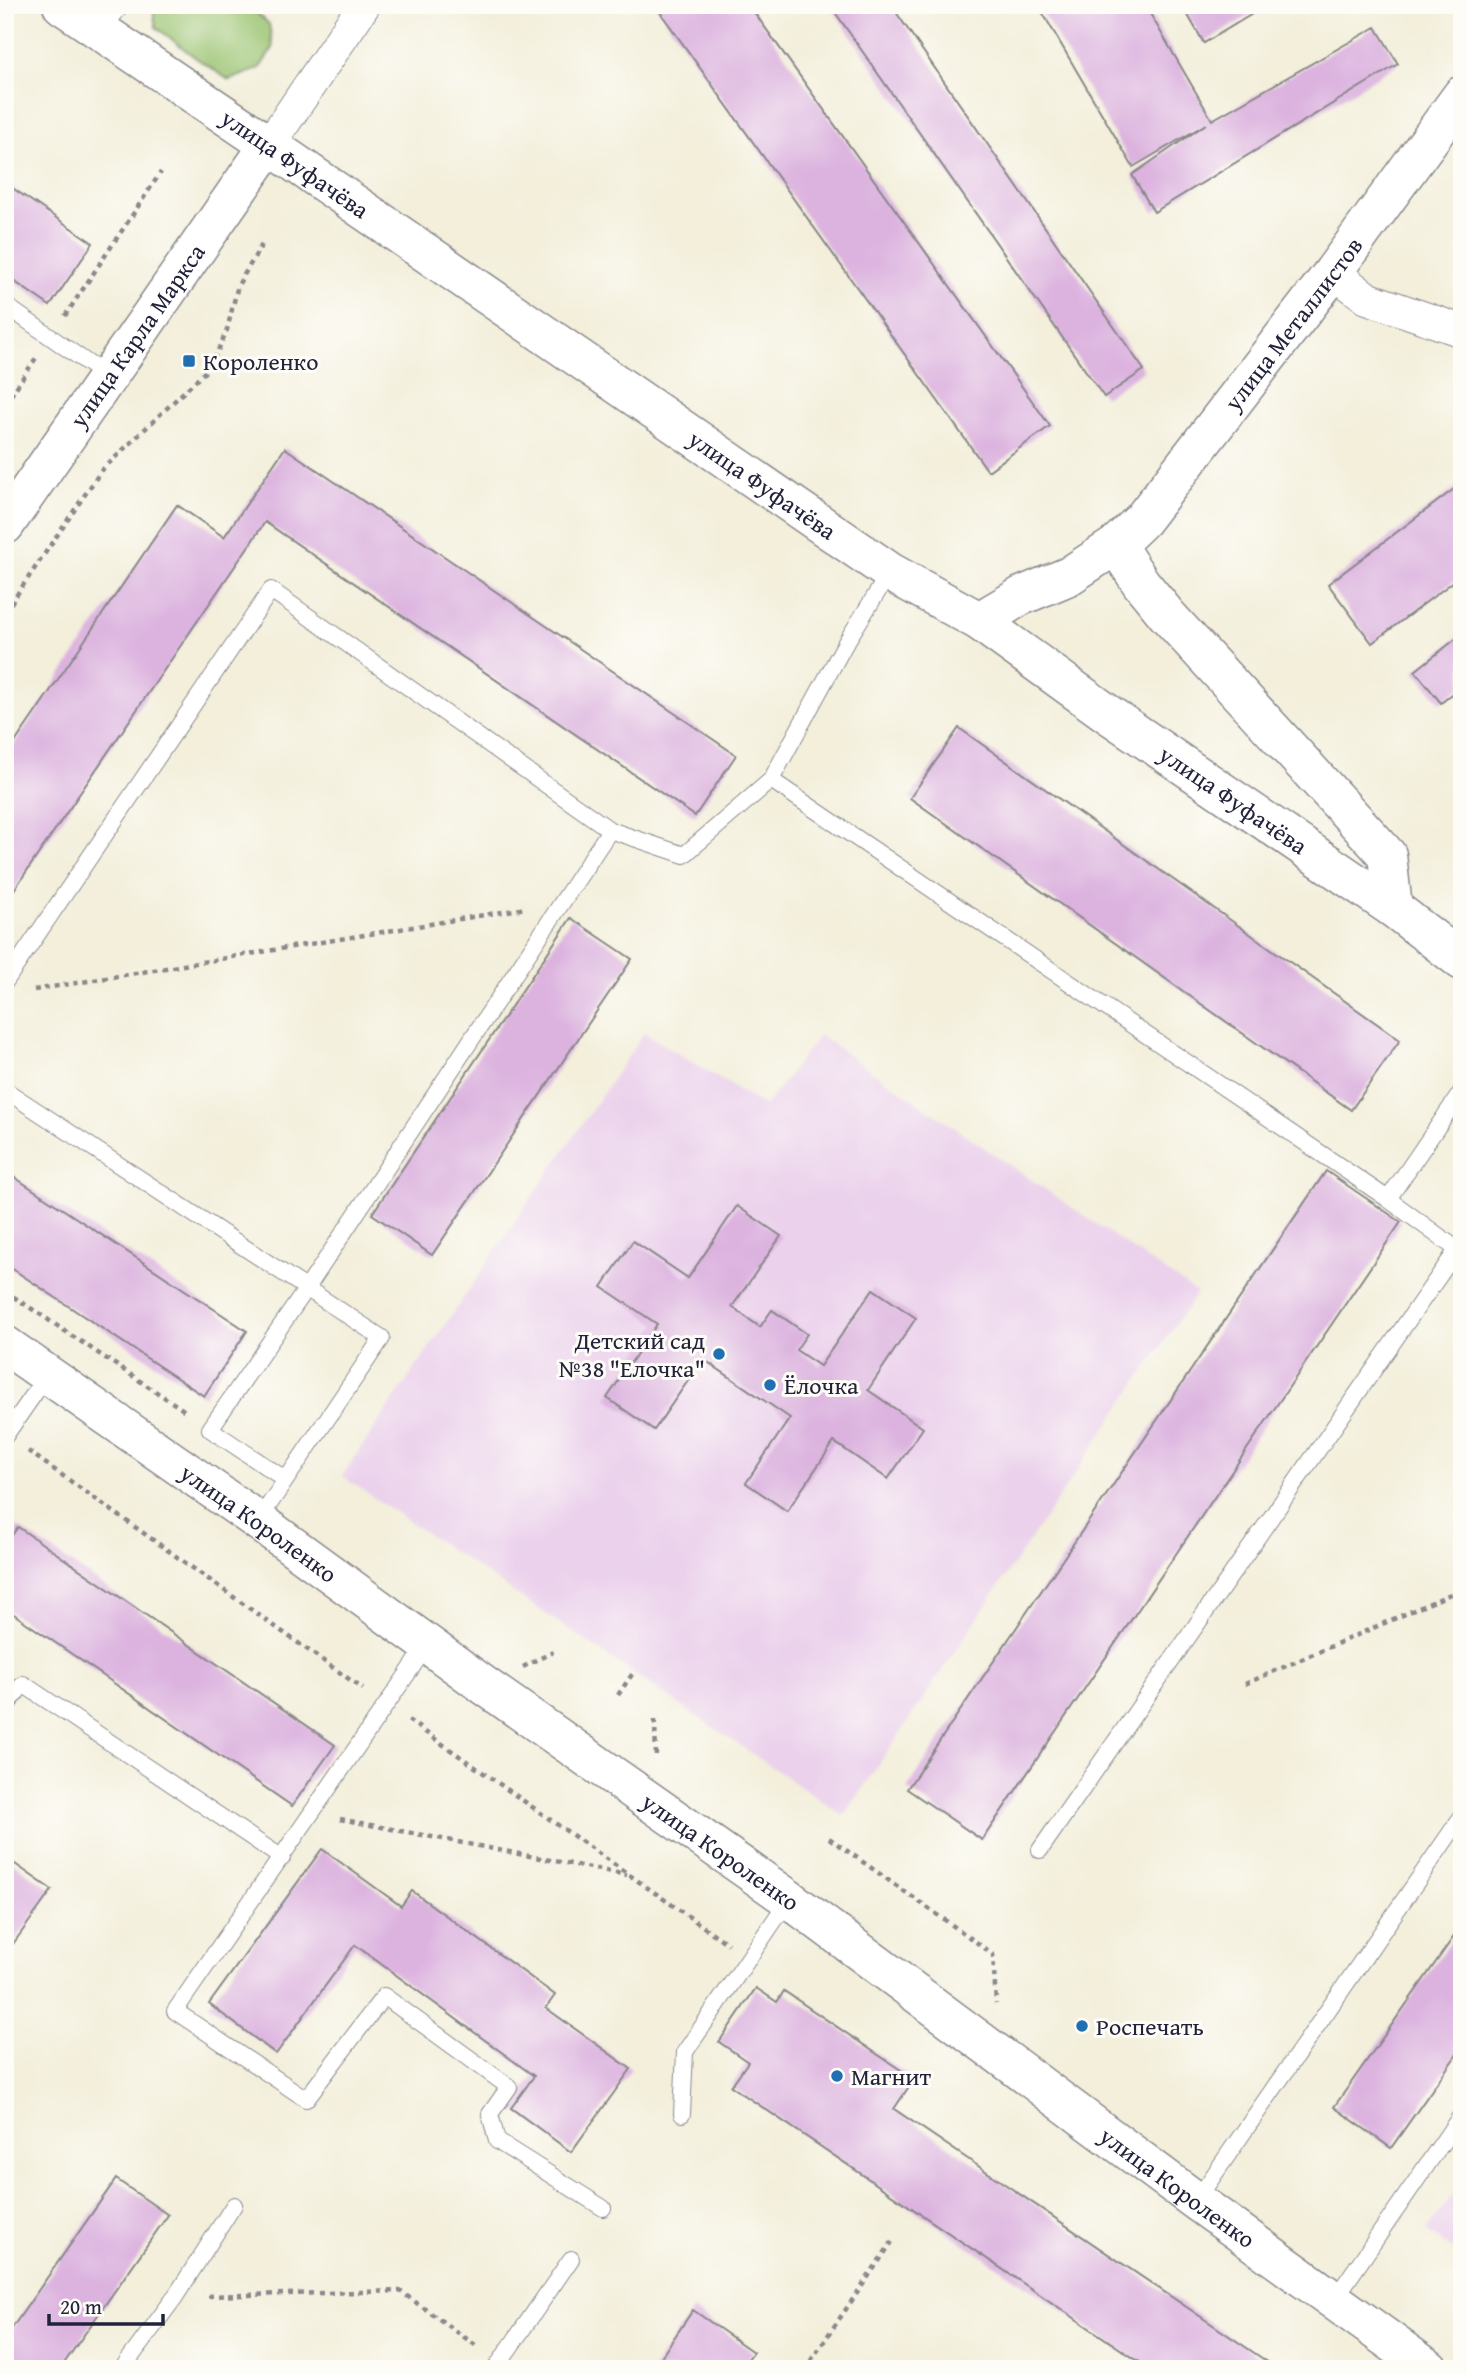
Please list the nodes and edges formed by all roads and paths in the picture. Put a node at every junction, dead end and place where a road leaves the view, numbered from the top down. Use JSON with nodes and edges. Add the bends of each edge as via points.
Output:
{"nodes":[{"id":1,"x":62,"y":5,"type":"edge"},
{"id":2,"x":360,"y":7,"type":"edge"},
{"id":3,"x":111,"y":18,"type":"edge"},
{"id":4,"x":1462,"y":95,"type":"edge"},
{"id":5,"x":270,"y":145,"type":"junction"},
{"id":6,"x":161,"y":172,"type":"dead end"},
{"id":7,"x":264,"y":242,"type":"dead end"},
{"id":8,"x":1334,"y":272,"type":"junction"},
{"id":9,"x":5,"y":305,"type":"edge"},
{"id":10,"x":1462,"y":331,"type":"edge"},
{"id":11,"x":51,"y":337,"type":"junction"},
{"id":12,"x":109,"y":378,"type":"junction"},
{"id":13,"x":5,"y":404,"type":"edge"},
{"id":14,"x":5,"y":525,"type":"edge"},
{"id":15,"x":1116,"y":545,"type":"junction"},
{"id":16,"x":890,"y":572,"type":"junction"},
{"id":17,"x":5,"y":612,"type":"edge"},
{"id":18,"x":979,"y":621,"type":"junction"},
{"id":19,"x":771,"y":780,"type":"junction"},
{"id":20,"x":610,"y":831,"type":"junction"},
{"id":21,"x":561,"y":902,"type":"junction"},
{"id":22,"x":1392,"y":908,"type":"junction"},
{"id":23,"x":1462,"y":961,"type":"edge"},
{"id":24,"x":5,"y":982,"type":"edge"},
{"id":25,"x":32,"y":990,"type":"dead end"},
{"id":26,"x":5,"y":1090,"type":"edge"},
{"id":27,"x":1462,"y":1091,"type":"edge"},
{"id":28,"x":1388,"y":1199,"type":"junction"},
{"id":29,"x":1460,"y":1251,"type":"edge"},
{"id":30,"x":307,"y":1288,"type":"junction"},
{"id":31,"x":5,"y":1291,"type":"edge"},
{"id":32,"x":5,"y":1345,"type":"edge"},
{"id":33,"x":48,"y":1374,"type":"junction"},
{"id":34,"x":210,"y":1429,"type":"junction"},
{"id":35,"x":5,"y":1436,"type":"edge"},
{"id":36,"x":286,"y":1480,"type":"junction"},
{"id":37,"x":258,"y":1521,"type":"junction"},
{"id":38,"x":1462,"y":1590,"type":"edge"},
{"id":39,"x":428,"y":1644,"type":"junction"},
{"id":40,"x":634,"y":1673,"type":"dead end"},
{"id":41,"x":1245,"y":1684,"type":"dead end"},
{"id":42,"x":618,"y":1695,"type":"dead end"},
{"id":43,"x":386,"y":1705,"type":"junction"},
{"id":44,"x":5,"y":1708,"type":"edge"},
{"id":45,"x":313,"y":1814,"type":"junction"},
{"id":46,"x":1462,"y":1816,"type":"edge"},
{"id":47,"x":829,"y":1838,"type":"dead end"},
{"id":48,"x":1040,"y":1850,"type":"dead end"},
{"id":49,"x":282,"y":1858,"type":"junction"},
{"id":50,"x":631,"y":1876,"type":"junction"},
{"id":51,"x":789,"y":1899,"type":"junction"},
{"id":52,"x":749,"y":1958,"type":"junction"},
{"id":53,"x":997,"y":2006,"type":"dead end"},
{"id":54,"x":1462,"y":2114,"type":"edge"},
{"id":55,"x":682,"y":2115,"type":"dead end"},
{"id":56,"x":1196,"y":2200,"type":"junction"},
{"id":57,"x":234,"y":2205,"type":"dead end"},
{"id":58,"x":603,"y":2208,"type":"dead end"},
{"id":59,"x":892,"y":2242,"type":"dead end"},
{"id":60,"x":571,"y":2259,"type":"dead end"},
{"id":61,"x":175,"y":2297,"type":"junction"},
{"id":62,"x":1334,"y":2300,"type":"junction"},
{"id":63,"x":498,"y":2366,"type":"edge"},
{"id":64,"x":122,"y":2369,"type":"edge"},
{"id":65,"x":805,"y":2369,"type":"edge"},
{"id":66,"x":1429,"y":2369,"type":"edge"}],
"edges":[{"from":1,"to":3,"type":"street","name":"улица Фуфачёва"},
{"from":2,"to":5,"type":"street"},
{"from":3,"to":5,"type":"street","name":"улица Фуфачёва"},
{"from":4,"to":8,"type":"street","name":"улица Металлистов"},
{"from":5,"to":12,"type":"street","name":"улица Карла Маркса"},
{"from":5,"to":16,"type":"street","name":"улица Фуфачёва"},
{"from":6,"to":11,"type":"path"},
{"from":7,"to":17,"type":"path","via":[[238,285],[227,330],[211,366],[101,471]]},
{"from":8,"to":10,"type":"street","via":[[1367,298]]},
{"from":8,"to":15,"type":"street","name":"улица Металлистов","via":[[1142,520]]},
{"from":9,"to":11,"type":"lane"},
{"from":11,"to":12,"type":"lane"},
{"from":11,"to":13,"type":"path"},
{"from":12,"to":14,"type":"street","name":"улица Карла Маркса"},
{"from":15,"to":18,"type":"street","name":"улица Металлистов","via":[[1069,576],[1021,596]]},
{"from":15,"to":22,"type":"street","via":[[1167,615],[1387,855]]},
{"from":16,"to":18,"type":"street","name":"улица Фуфачёва"},
{"from":16,"to":19,"type":"lane"},
{"from":18,"to":22,"type":"street","name":"улица Фуфачёва"},
{"from":19,"to":20,"type":"lane","via":[[684,855]]},
{"from":19,"to":28,"type":"lane"},
{"from":20,"to":21,"type":"lane"},
{"from":20,"to":24,"type":"lane","via":[[271,590]]},
{"from":21,"to":25,"type":"path"},
{"from":21,"to":30,"type":"lane"},
{"from":22,"to":23,"type":"street","name":"улица Фуфачёва"},
{"from":26,"to":30,"type":"lane"},
{"from":27,"to":28,"type":"lane"},
{"from":28,"to":29,"type":"lane"},
{"from":29,"to":48,"type":"lane"},
{"from":30,"to":34,"type":"lane"},
{"from":30,"to":36,"type":"lane","via":[[382,1338]]},
{"from":31,"to":34,"type":"path"},
{"from":32,"to":33,"type":"street","name":"улица Короленко"},
{"from":33,"to":35,"type":"lane"},
{"from":33,"to":37,"type":"street","name":"улица Короленко"},
{"from":34,"to":36,"type":"lane"},
{"from":35,"to":43,"type":"path"},
{"from":36,"to":37,"type":"lane"},
{"from":37,"to":39,"type":"street","name":"улица Короленко"},
{"from":38,"to":41,"type":"path"},
{"from":39,"to":43,"type":"lane"},
{"from":39,"to":51,"type":"street","name":"улица Короленко"},
{"from":40,"to":42,"type":"path"},
{"from":43,"to":45,"type":"lane"},
{"from":43,"to":50,"type":"path"},
{"from":44,"to":49,"type":"lane","via":[[23,1684]]},
{"from":45,"to":49,"type":"lane"},
{"from":45,"to":50,"type":"path"},
{"from":46,"to":56,"type":"lane"},
{"from":47,"to":53,"type":"path","via":[[993,1954]]},
{"from":49,"to":58,"type":"lane","via":[[175,2011],[306,2099],[384,1996],[509,2087],[490,2114],[497,2141]]},
{"from":50,"to":52,"type":"path"},
{"from":51,"to":52,"type":"lane"},
{"from":51,"to":56,"type":"street","name":"улица Короленко"},
{"from":52,"to":55,"type":"lane","via":[[685,2052]]},
{"from":54,"to":62,"type":"lane"},
{"from":56,"to":62,"type":"street","name":"улица Короленко"},
{"from":57,"to":61,"type":"lane"},
{"from":59,"to":65,"type":"path"},
{"from":60,"to":63,"type":"lane"},
{"from":61,"to":63,"type":"path","via":[[400,2291]]},
{"from":61,"to":64,"type":"lane"},
{"from":62,"to":66,"type":"street","name":"улица Короленко"}]}
